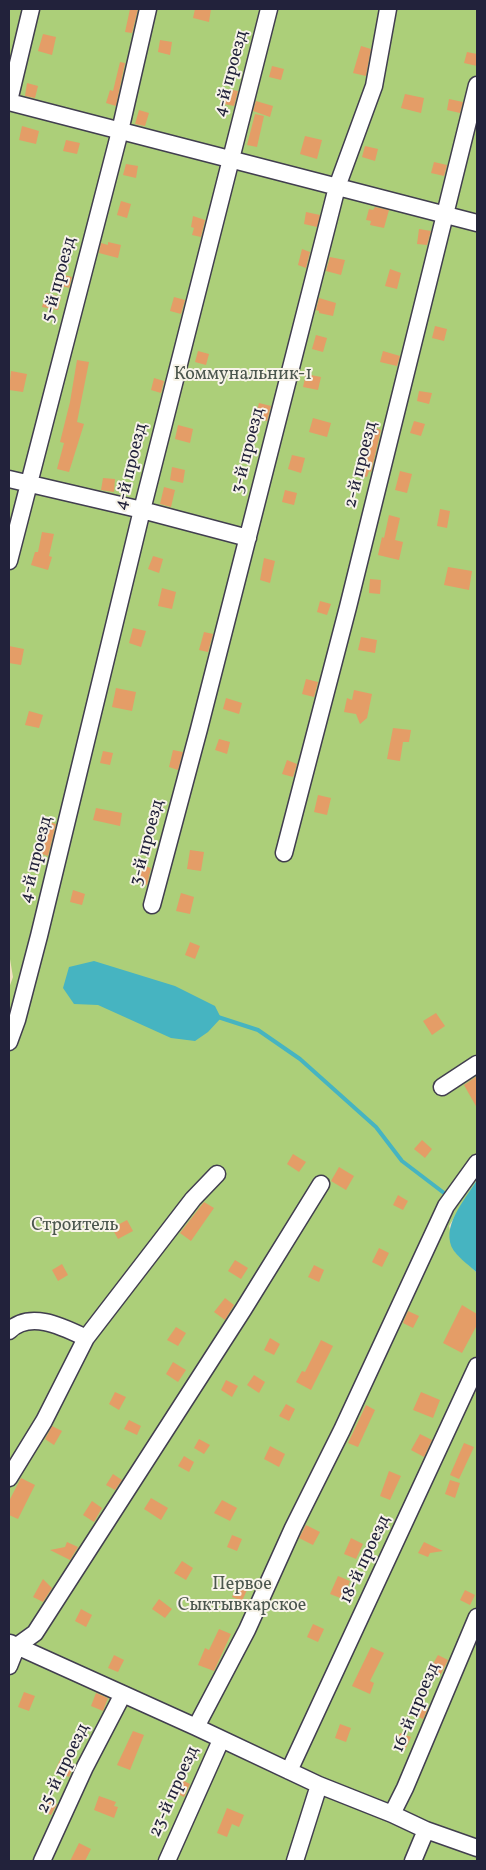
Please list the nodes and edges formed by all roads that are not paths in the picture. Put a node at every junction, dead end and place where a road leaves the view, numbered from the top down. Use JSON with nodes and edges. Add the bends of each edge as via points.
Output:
{"nodes":[{"id":1,"x":31,"y":9,"type":"edge"},
{"id":2,"x":148,"y":9,"type":"edge"},
{"id":3,"x":269,"y":9,"type":"edge"},
{"id":4,"x":388,"y":9,"type":"edge"},
{"id":5,"x":477,"y":85,"type":"edge"},
{"id":6,"x":9,"y":101,"type":"edge"},
{"id":7,"x":120,"y":131,"type":"junction"},
{"id":8,"x":230,"y":159,"type":"junction"},
{"id":9,"x":337,"y":187,"type":"junction"},
{"id":10,"x":445,"y":215,"type":"junction"},
{"id":11,"x":477,"y":223,"type":"edge"},
{"id":12,"x":9,"y":479,"type":"edge"},
{"id":13,"x":28,"y":484,"type":"junction"},
{"id":14,"x":142,"y":510,"type":"junction"},
{"id":15,"x":248,"y":538,"type":"junction"},
{"id":16,"x":9,"y":561,"type":"edge"},
{"id":17,"x":284,"y":853,"type":"dead end"},
{"id":18,"x":152,"y":905,"type":"dead end"},
{"id":19,"x":9,"y":1042,"type":"edge"},
{"id":20,"x":477,"y":1064,"type":"edge"},
{"id":21,"x":442,"y":1086,"type":"dead end"},
{"id":22,"x":477,"y":1163,"type":"edge"},
{"id":23,"x":217,"y":1174,"type":"dead end"},
{"id":24,"x":321,"y":1184,"type":"dead end"},
{"id":25,"x":9,"y":1331,"type":"edge"},
{"id":26,"x":86,"y":1338,"type":"junction"},
{"id":27,"x":477,"y":1366,"type":"edge"},
{"id":28,"x":9,"y":1478,"type":"edge"},
{"id":29,"x":477,"y":1616,"type":"edge"},
{"id":30,"x":13,"y":1644,"type":"edge"},
{"id":31,"x":9,"y":1666,"type":"edge"},
{"id":32,"x":123,"y":1694,"type":"junction"},
{"id":33,"x":196,"y":1727,"type":"junction"},
{"id":34,"x":221,"y":1740,"type":"junction"},
{"id":35,"x":289,"y":1771,"type":"junction"},
{"id":36,"x":318,"y":1785,"type":"junction"},
{"id":37,"x":392,"y":1814,"type":"junction"},
{"id":38,"x":426,"y":1830,"type":"junction"},
{"id":39,"x":477,"y":1848,"type":"edge"},
{"id":40,"x":42,"y":1861,"type":"edge"},
{"id":41,"x":167,"y":1861,"type":"edge"},
{"id":42,"x":295,"y":1861,"type":"edge"},
{"id":43,"x":413,"y":1861,"type":"edge"}],
"edges":[{"from":1,"to":6,"type":"street"},
{"from":2,"to":7,"type":"street","name":"5-й проезд"},
{"from":3,"to":8,"type":"street","name":"4-й проезд"},
{"from":4,"to":9,"type":"street","name":"3-й проезд","via":[[374,86]]},
{"from":5,"to":10,"type":"street","name":"2-й проезд"},
{"from":6,"to":7,"type":"street"},
{"from":7,"to":8,"type":"street"},
{"from":7,"to":13,"type":"street","name":"5-й проезд"},
{"from":8,"to":9,"type":"street"},
{"from":8,"to":14,"type":"street","name":"4-й проезд"},
{"from":9,"to":10,"type":"street"},
{"from":9,"to":15,"type":"street","name":"3-й проезд"},
{"from":10,"to":11,"type":"street"},
{"from":10,"to":17,"type":"street","name":"2-й проезд"},
{"from":12,"to":13,"type":"street"},
{"from":13,"to":14,"type":"street"},
{"from":13,"to":16,"type":"street","name":"5-й проезд"},
{"from":14,"to":15,"type":"street"},
{"from":14,"to":19,"type":"street","name":"4-й проезд","via":[[40,936]]},
{"from":15,"to":18,"type":"street","name":"3-й проезд"},
{"from":20,"to":21,"type":"street"},
{"from":22,"to":33,"type":"street","via":[[446,1206],[247,1630]]},
{"from":23,"to":26,"type":"street","via":[[193,1199]]},
{"from":24,"to":30,"type":"street","via":[[35,1633]]},
{"from":25,"to":26,"type":"street","via":[[16,1324],[28,1321],[56,1324]]},
{"from":26,"to":28,"type":"street","via":[[44,1421]]},
{"from":27,"to":35,"type":"street","name":"18-й проезд"},
{"from":29,"to":37,"type":"street","name":"16-й проезд"},
{"from":30,"to":31,"type":"street"},
{"from":30,"to":32,"type":"street"},
{"from":32,"to":33,"type":"street"},
{"from":32,"to":40,"type":"street","name":"25-й проезд"},
{"from":33,"to":34,"type":"street"},
{"from":34,"to":35,"type":"street"},
{"from":34,"to":41,"type":"street","name":"23-й проезд"},
{"from":35,"to":36,"type":"street"},
{"from":36,"to":37,"type":"street"},
{"from":36,"to":42,"type":"street"},
{"from":37,"to":38,"type":"street"},
{"from":38,"to":39,"type":"street"},
{"from":38,"to":43,"type":"street"}]}
